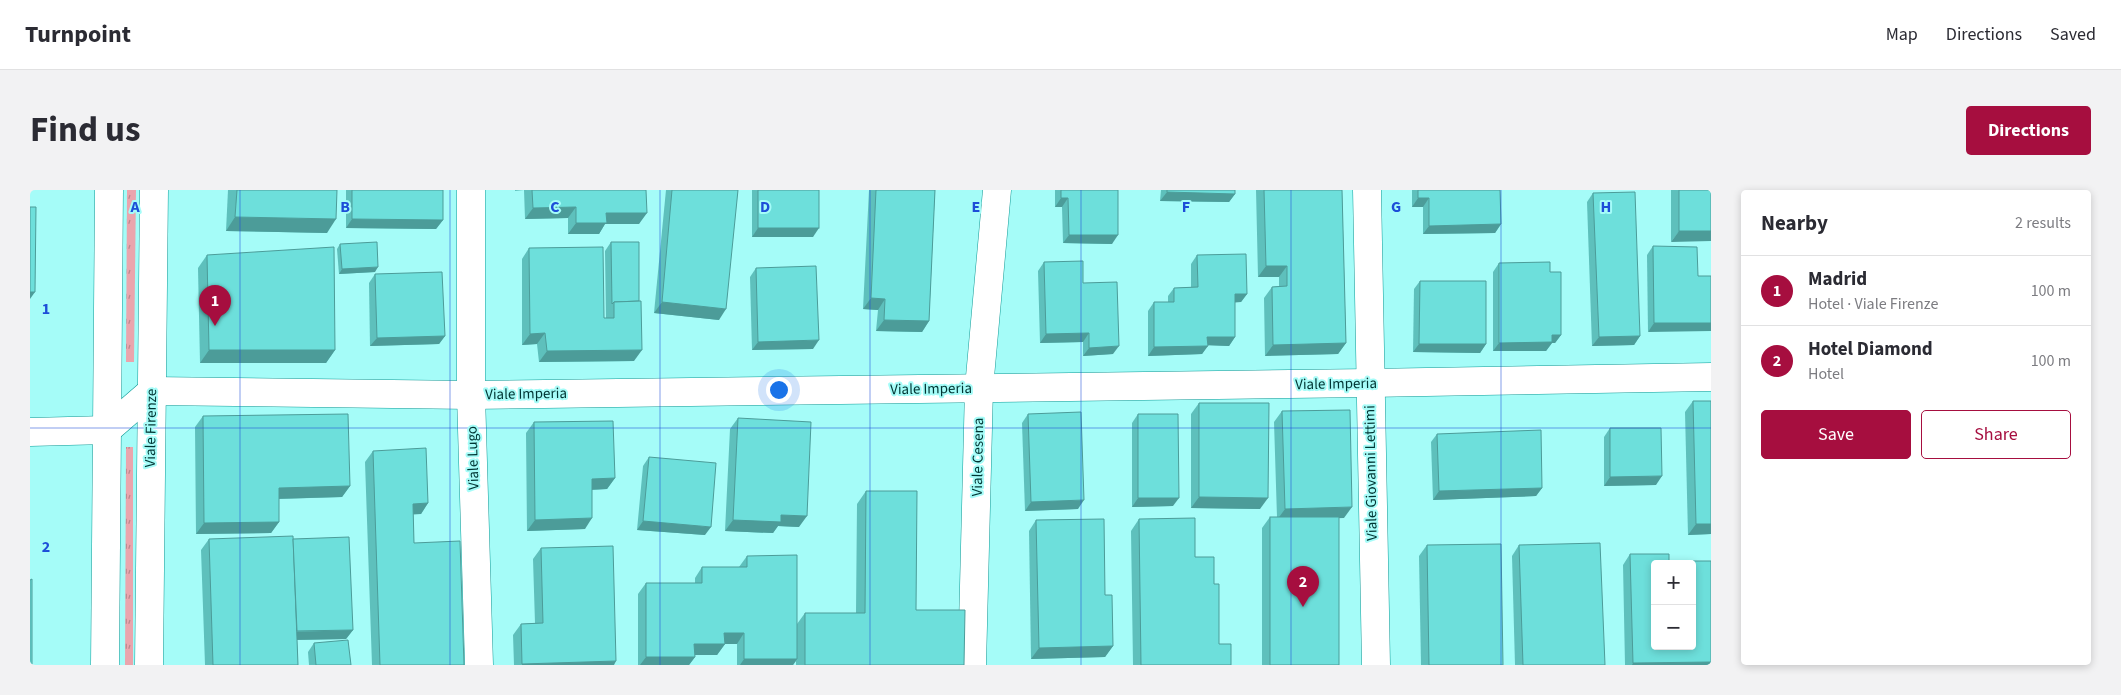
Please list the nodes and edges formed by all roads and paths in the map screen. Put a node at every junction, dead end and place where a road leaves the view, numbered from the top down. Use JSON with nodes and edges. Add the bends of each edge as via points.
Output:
{"nodes":[{"id":1,"x":109,"y":190,"type":"edge"},
{"id":2,"x":154,"y":190,"type":"edge"},
{"id":3,"x":471,"y":190,"type":"edge"},
{"id":4,"x":997,"y":190,"type":"edge"},
{"id":5,"x":1367,"y":190,"type":"edge"},
{"id":6,"x":1711,"y":377,"type":"edge"},
{"id":7,"x":1369,"y":384,"type":"junction"},
{"id":8,"x":980,"y":388,"type":"junction"},
{"id":9,"x":152,"y":391,"type":"junction"},
{"id":10,"x":471,"y":395,"type":"junction"},
{"id":11,"x":107,"y":430,"type":"junction"},
{"id":12,"x":30,"y":432,"type":"edge"},
{"id":13,"x":105,"y":665,"type":"edge"},
{"id":14,"x":149,"y":665,"type":"edge"},
{"id":15,"x":479,"y":665,"type":"edge"},
{"id":16,"x":972,"y":665,"type":"edge"},
{"id":17,"x":1376,"y":665,"type":"edge"}],
"edges":[{"from":1,"to":11,"type":"street"},
{"from":2,"to":9,"type":"street","name":"Viale Firenze"},
{"from":3,"to":10,"type":"street","name":"Viale Lugo"},
{"from":4,"to":8,"type":"street","name":"Viale Cesena"},
{"from":5,"to":7,"type":"street","name":"Viale Giovanni Lettimi"},
{"from":6,"to":7,"type":"street","name":"Viale Imperia"},
{"from":7,"to":8,"type":"street","name":"Viale Imperia"},
{"from":7,"to":17,"type":"street","name":"Viale Giovanni Lettimi"},
{"from":8,"to":10,"type":"street","name":"Viale Imperia"},
{"from":8,"to":16,"type":"street","name":"Viale Cesena"},
{"from":9,"to":10,"type":"street","name":"Viale Imperia"},
{"from":9,"to":11,"type":"street"},
{"from":9,"to":14,"type":"street","name":"Viale Firenze"},
{"from":10,"to":15,"type":"street","name":"Viale Lugo"},
{"from":11,"to":12,"type":"street"},
{"from":11,"to":13,"type":"street"}]}
